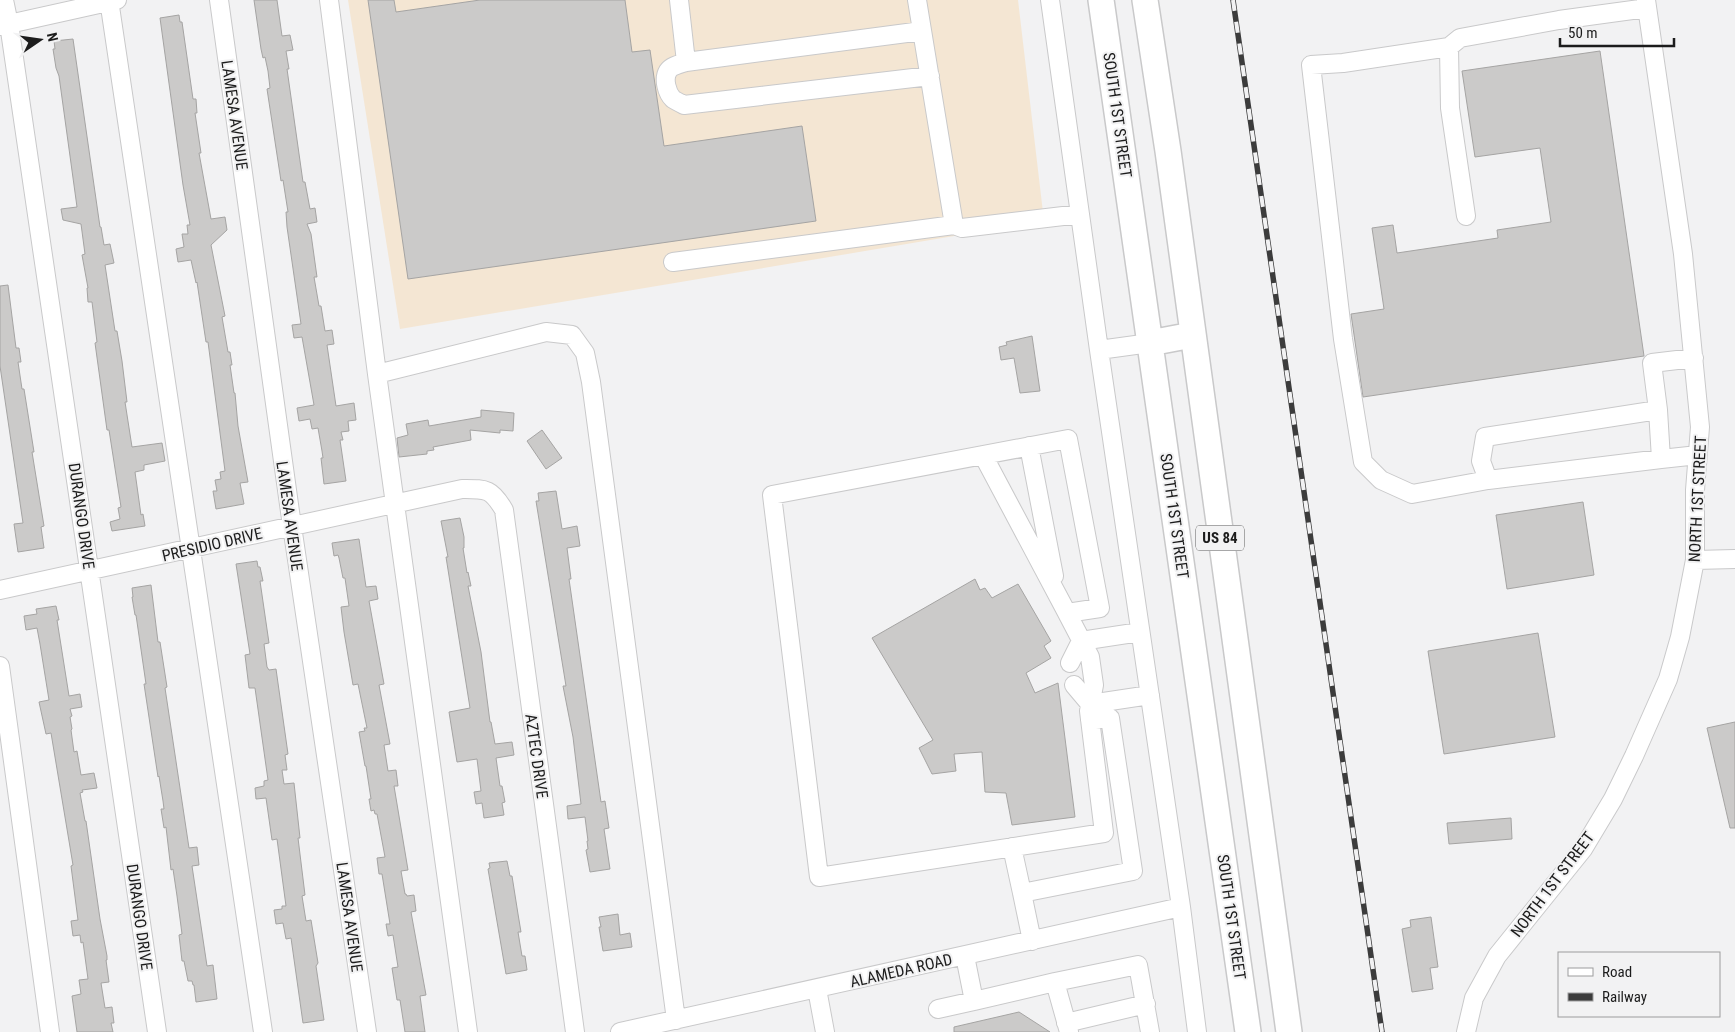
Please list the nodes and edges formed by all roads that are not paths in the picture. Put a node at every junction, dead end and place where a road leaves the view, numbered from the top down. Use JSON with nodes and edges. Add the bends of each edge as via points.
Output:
{"nodes":[{"id":1,"x":4,"y":0,"type":"edge"},
{"id":2,"x":219,"y":0,"type":"edge"},
{"id":3,"x":328,"y":0,"type":"edge"},
{"id":4,"x":679,"y":0,"type":"edge"},
{"id":5,"x":917,"y":0,"type":"edge"},
{"id":6,"x":1050,"y":0,"type":"edge"},
{"id":7,"x":1101,"y":0,"type":"edge"},
{"id":8,"x":1145,"y":0,"type":"edge"},
{"id":9,"x":112,"y":1,"type":"edge"},
{"id":10,"x":1647,"y":4,"type":"edge"},
{"id":11,"x":4,"y":25,"type":"edge"},
{"id":12,"x":922,"y":31,"type":"junction"},
{"id":13,"x":1449,"y":47,"type":"junction"},
{"id":14,"x":686,"y":62,"type":"junction"},
{"id":15,"x":930,"y":76,"type":"junction"},
{"id":16,"x":1080,"y":214,"type":"junction"},
{"id":17,"x":1466,"y":216,"type":"dead end"},
{"id":18,"x":954,"y":225,"type":"junction"},
{"id":19,"x":673,"y":262,"type":"dead end"},
{"id":20,"x":1192,"y":335,"type":"junction"},
{"id":21,"x":1150,"y":343,"type":"junction"},
{"id":22,"x":1099,"y":350,"type":"junction"},
{"id":23,"x":1694,"y":358,"type":"junction"},
{"id":24,"x":377,"y":374,"type":"junction"},
{"id":25,"x":1658,"y":410,"type":"junction"},
{"id":26,"x":1029,"y":446,"type":"junction"},
{"id":27,"x":983,"y":455,"type":"junction"},
{"id":28,"x":1698,"y":455,"type":"junction"},
{"id":29,"x":1661,"y":459,"type":"junction"},
{"id":30,"x":1488,"y":480,"type":"junction"},
{"id":31,"x":484,"y":489,"type":"joint"},
{"id":32,"x":396,"y":503,"type":"junction"},
{"id":33,"x":292,"y":526,"type":"junction"},
{"id":34,"x":191,"y":549,"type":"junction"},
{"id":35,"x":1735,"y":559,"type":"edge"},
{"id":36,"x":1696,"y":560,"type":"junction"},
{"id":37,"x":91,"y":571,"type":"junction"},
{"id":38,"x":0,"y":590,"type":"edge"},
{"id":39,"x":1057,"y":594,"type":"junction"},
{"id":40,"x":1067,"y":613,"type":"junction"},
{"id":41,"x":1140,"y":632,"type":"junction"},
{"id":42,"x":1081,"y":641,"type":"junction"},
{"id":43,"x":1070,"y":663,"type":"dead end"},
{"id":44,"x":0,"y":666,"type":"edge"},
{"id":45,"x":1074,"y":685,"type":"dead end"},
{"id":46,"x":1150,"y":695,"type":"junction"},
{"id":47,"x":1090,"y":712,"type":"junction"},
{"id":48,"x":1012,"y":847,"type":"junction"},
{"id":49,"x":1022,"y":893,"type":"junction"},
{"id":50,"x":1181,"y":907,"type":"junction"},
{"id":51,"x":1032,"y":941,"type":"junction"},
{"id":52,"x":965,"y":956,"type":"junction"},
{"id":53,"x":1055,"y":982,"type":"junction"},
{"id":54,"x":817,"y":989,"type":"junction"},
{"id":55,"x":974,"y":1000,"type":"junction"},
{"id":56,"x":1146,"y":1004,"type":"junction"},
{"id":57,"x":938,"y":1009,"type":"dead end"},
{"id":58,"x":676,"y":1020,"type":"junction"},
{"id":59,"x":1068,"y":1028,"type":"edge"},
{"id":60,"x":50,"y":1032,"type":"edge"},
{"id":61,"x":157,"y":1032,"type":"edge"},
{"id":62,"x":263,"y":1032,"type":"edge"},
{"id":63,"x":367,"y":1032,"type":"edge"},
{"id":64,"x":468,"y":1032,"type":"edge"},
{"id":65,"x":575,"y":1032,"type":"edge"},
{"id":66,"x":620,"y":1032,"type":"edge"},
{"id":67,"x":825,"y":1032,"type":"edge"},
{"id":68,"x":1150,"y":1032,"type":"edge"},
{"id":69,"x":1197,"y":1032,"type":"edge"},
{"id":70,"x":1248,"y":1032,"type":"edge"},
{"id":71,"x":1289,"y":1032,"type":"edge"},
{"id":72,"x":1466,"y":1032,"type":"edge"}],
"edges":[{"from":1,"to":11,"type":"street","name":"DURANGO DRIVE"},
{"from":2,"to":33,"type":"street","name":"LAMESA AVENUE"},
{"from":3,"to":24,"type":"street"},
{"from":4,"to":14,"type":"street"},
{"from":5,"to":12,"type":"street"},
{"from":6,"to":16,"type":"street"},
{"from":7,"to":21,"type":"highway","name":"SOUTH 1ST STREET","number":"US 84"},
{"from":8,"to":20,"type":"highway","number":"US 84"},
{"from":9,"to":11,"type":"street"},
{"from":9,"to":34,"type":"street"},
{"from":10,"to":13,"type":"street","via":[[1460,38]]},
{"from":10,"to":23,"type":"street","name":"NORTH 1ST STREET","via":[[1683,254]]},
{"from":11,"to":37,"type":"street","name":"DURANGO DRIVE"},
{"from":12,"to":14,"type":"street"},
{"from":12,"to":15,"type":"street"},
{"from":13,"to":17,"type":"street","via":[[1450,108]]},
{"from":13,"to":30,"type":"street","via":[[1311,65],[1344,339],[1363,462],[1381,480],[1412,494]]},
{"from":14,"to":15,"type":"street","via":[[668,71],[666,80],[674,100],[684,105]]},
{"from":15,"to":18,"type":"street"},
{"from":16,"to":18,"type":"street","via":[[962,228]]},
{"from":16,"to":22,"type":"street"},
{"from":18,"to":19,"type":"street"},
{"from":20,"to":21,"type":"highway"},
{"from":20,"to":71,"type":"highway","number":"US 84"},
{"from":21,"to":22,"type":"street"},
{"from":21,"to":70,"type":"highway","name":"SOUTH 1ST STREET","number":"US 84"},
{"from":22,"to":41,"type":"street"},
{"from":23,"to":25,"type":"street","via":[[1652,363]]},
{"from":23,"to":28,"type":"street","name":"NORTH 1ST STREET","via":[[1700,427]]},
{"from":24,"to":32,"type":"street"},
{"from":24,"to":58,"type":"street","via":[[546,332],[572,335],[584,353],[591,382]]},
{"from":25,"to":29,"type":"street"},
{"from":25,"to":30,"type":"street","via":[[1485,437],[1481,461]]},
{"from":26,"to":27,"type":"street"},
{"from":26,"to":39,"type":"street"},
{"from":26,"to":40,"type":"street","via":[[1068,439],[1100,608]]},
{"from":27,"to":39,"type":"street"},
{"from":27,"to":48,"type":"street","via":[[772,495],[820,878]]},
{"from":28,"to":29,"type":"street"},
{"from":28,"to":36,"type":"street","name":"NORTH 1ST STREET"},
{"from":29,"to":30,"type":"street"},
{"from":31,"to":32,"type":"street","name":"PRESIDIO DRIVE","via":[[462,489]]},
{"from":31,"to":65,"type":"street","name":"AZTEC DRIVE","via":[[504,510]]},
{"from":32,"to":33,"type":"street","name":"PRESIDIO DRIVE"},
{"from":32,"to":64,"type":"street"},
{"from":33,"to":34,"type":"street","name":"PRESIDIO DRIVE"},
{"from":33,"to":63,"type":"street","name":"LAMESA AVENUE"},
{"from":34,"to":37,"type":"street","name":"PRESIDIO DRIVE"},
{"from":34,"to":62,"type":"street"},
{"from":35,"to":36,"type":"street"},
{"from":36,"to":72,"type":"street","name":"NORTH 1ST STREET","via":[[1668,679],[1634,756],[1583,849],[1497,956],[1474,998]]},
{"from":37,"to":38,"type":"street","name":"PRESIDIO DRIVE"},
{"from":37,"to":61,"type":"street","name":"DURANGO DRIVE"},
{"from":39,"to":40,"type":"street"},
{"from":40,"to":42,"type":"street"},
{"from":41,"to":42,"type":"street"},
{"from":41,"to":46,"type":"street"},
{"from":42,"to":43,"type":"street"},
{"from":42,"to":47,"type":"street","via":[[1090,657],[1094,684]]},
{"from":44,"to":60,"type":"street"},
{"from":45,"to":47,"type":"street"},
{"from":46,"to":47,"type":"street"},
{"from":46,"to":50,"type":"street"},
{"from":47,"to":48,"type":"street","via":[[1104,833]]},
{"from":47,"to":49,"type":"street","via":[[1110,718],[1133,872]]},
{"from":48,"to":49,"type":"street"},
{"from":49,"to":51,"type":"street"},
{"from":50,"to":51,"type":"street","name":"ALAMEDA ROAD"},
{"from":50,"to":69,"type":"street"},
{"from":51,"to":52,"type":"street","name":"ALAMEDA ROAD"},
{"from":52,"to":54,"type":"street","name":"ALAMEDA ROAD"},
{"from":52,"to":55,"type":"street"},
{"from":53,"to":55,"type":"street"},
{"from":53,"to":56,"type":"street","via":[[1138,965]]},
{"from":53,"to":59,"type":"street"},
{"from":54,"to":58,"type":"street","name":"ALAMEDA ROAD"},
{"from":54,"to":67,"type":"street"},
{"from":55,"to":57,"type":"street"},
{"from":56,"to":59,"type":"street"},
{"from":56,"to":68,"type":"street"},
{"from":58,"to":66,"type":"street","name":"ALAMEDA ROAD"}]}
